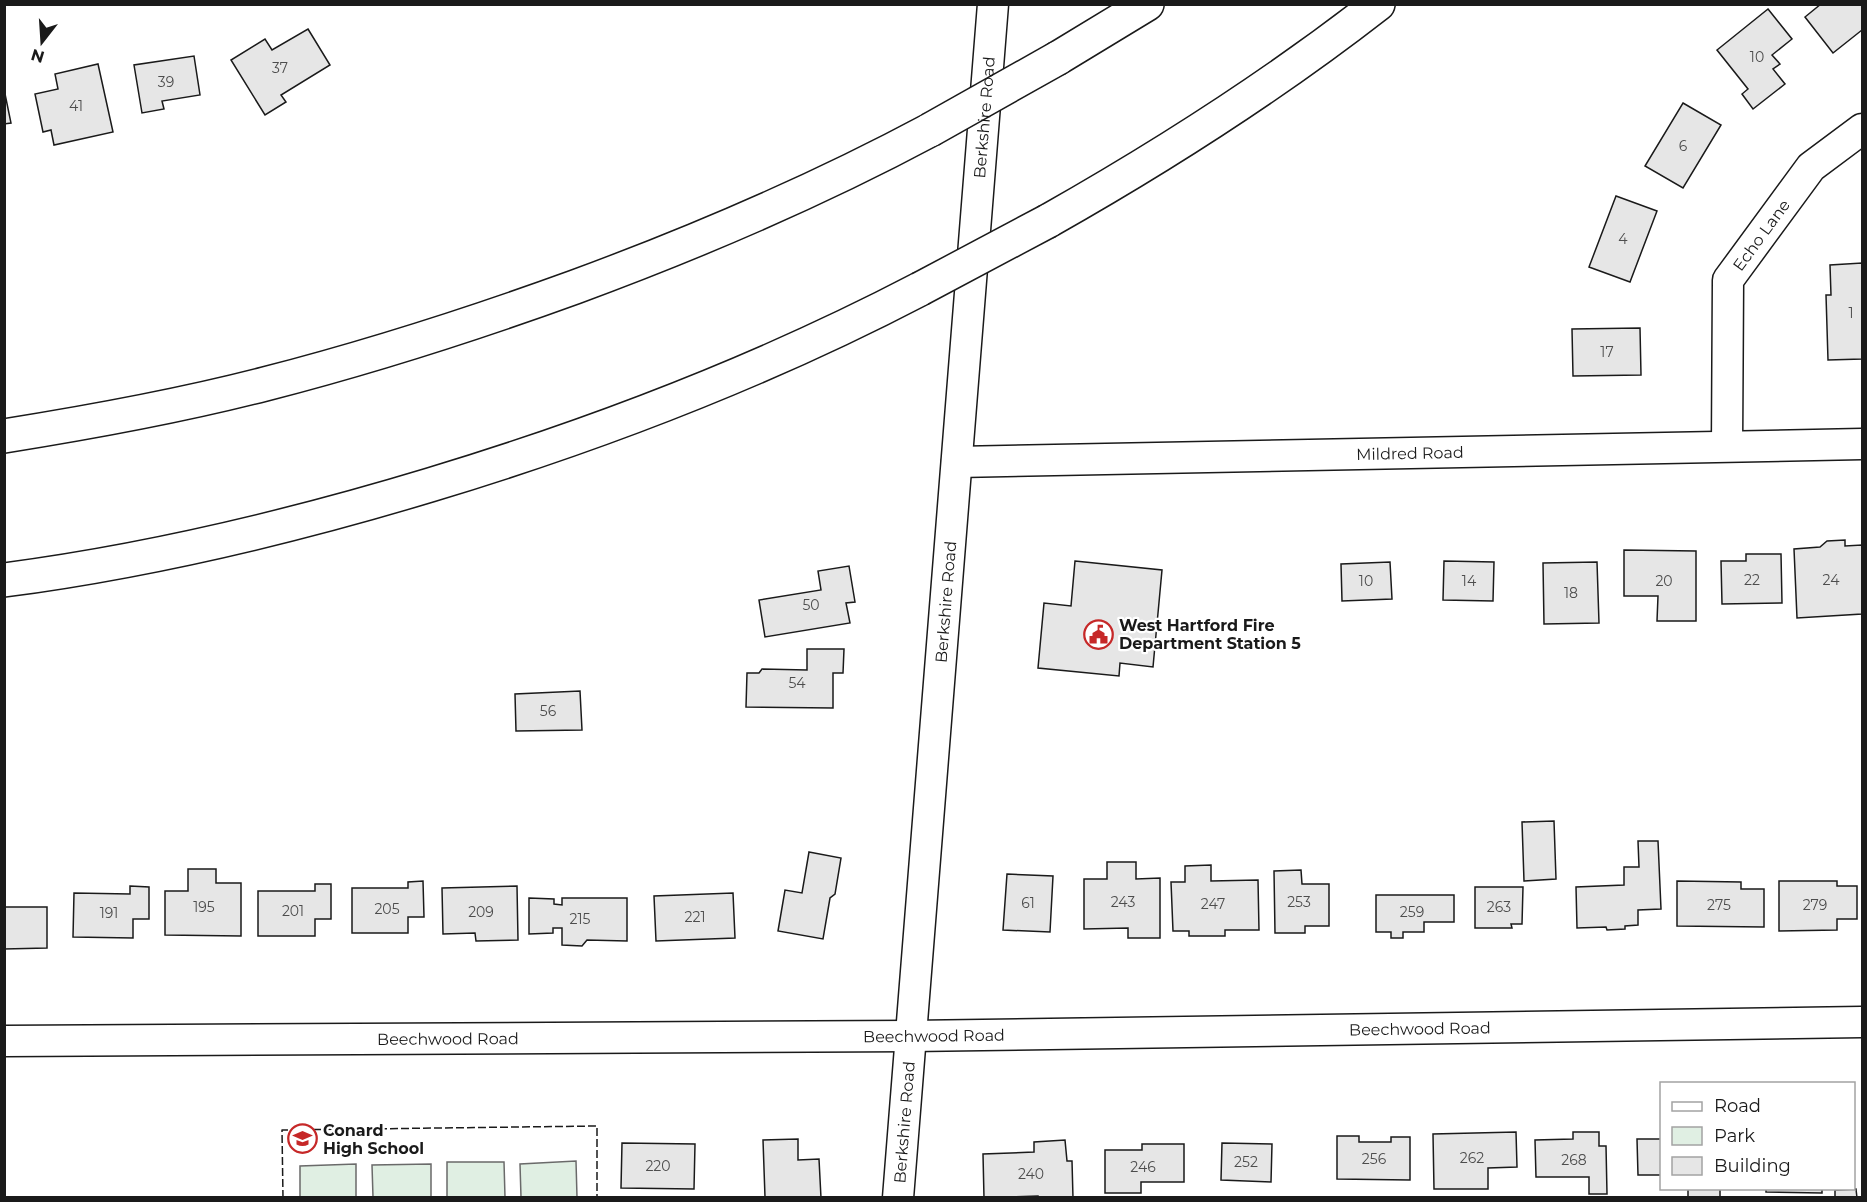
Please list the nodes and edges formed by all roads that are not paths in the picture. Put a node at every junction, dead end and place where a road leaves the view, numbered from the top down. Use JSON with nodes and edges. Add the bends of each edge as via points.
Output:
{"nodes":[{"id":1,"x":993,"y":4,"type":"edge"},
{"id":2,"x":1147,"y":4,"type":"edge"},
{"id":3,"x":1378,"y":4,"type":"edge"},
{"id":4,"x":1127,"y":13,"type":"edge"},
{"id":5,"x":1863,"y":129,"type":"edge"},
{"id":6,"x":4,"y":436,"type":"edge"},
{"id":7,"x":1863,"y":444,"type":"edge"},
{"id":8,"x":1727,"y":446,"type":"junction"},
{"id":9,"x":957,"y":462,"type":"junction"},
{"id":10,"x":4,"y":580,"type":"edge"},
{"id":11,"x":1863,"y":1022,"type":"edge"},
{"id":12,"x":911,"y":1036,"type":"junction"},
{"id":13,"x":4,"y":1041,"type":"edge"},
{"id":14,"x":898,"y":1197,"type":"edge"}],
"edges":[{"from":1,"to":9,"type":"street","name":"Berkshire Road"},
{"from":2,"to":4,"type":"highway"},
{"from":3,"to":10,"type":"highway","bridge":true,"via":[[1271,83],[1048,221],[788,354],[694,394],[500,464],[385,498],[273,528],[112,563]]},
{"from":4,"to":6,"type":"highway","bridge":true,"via":[[1058,58],[835,178],[612,273],[399,347],[263,385]]},
{"from":5,"to":8,"type":"street","name":"Echo Lane","via":[[1811,166],[1728,280]]},
{"from":7,"to":8,"type":"street","name":"Mildred Road"},
{"from":8,"to":9,"type":"street","name":"Mildred Road"},
{"from":9,"to":12,"type":"street","name":"Berkshire Road"},
{"from":11,"to":12,"type":"street","name":"Beechwood Road"},
{"from":12,"to":13,"type":"street","name":"Beechwood Road"},
{"from":12,"to":14,"type":"street","name":"Berkshire Road"}]}
